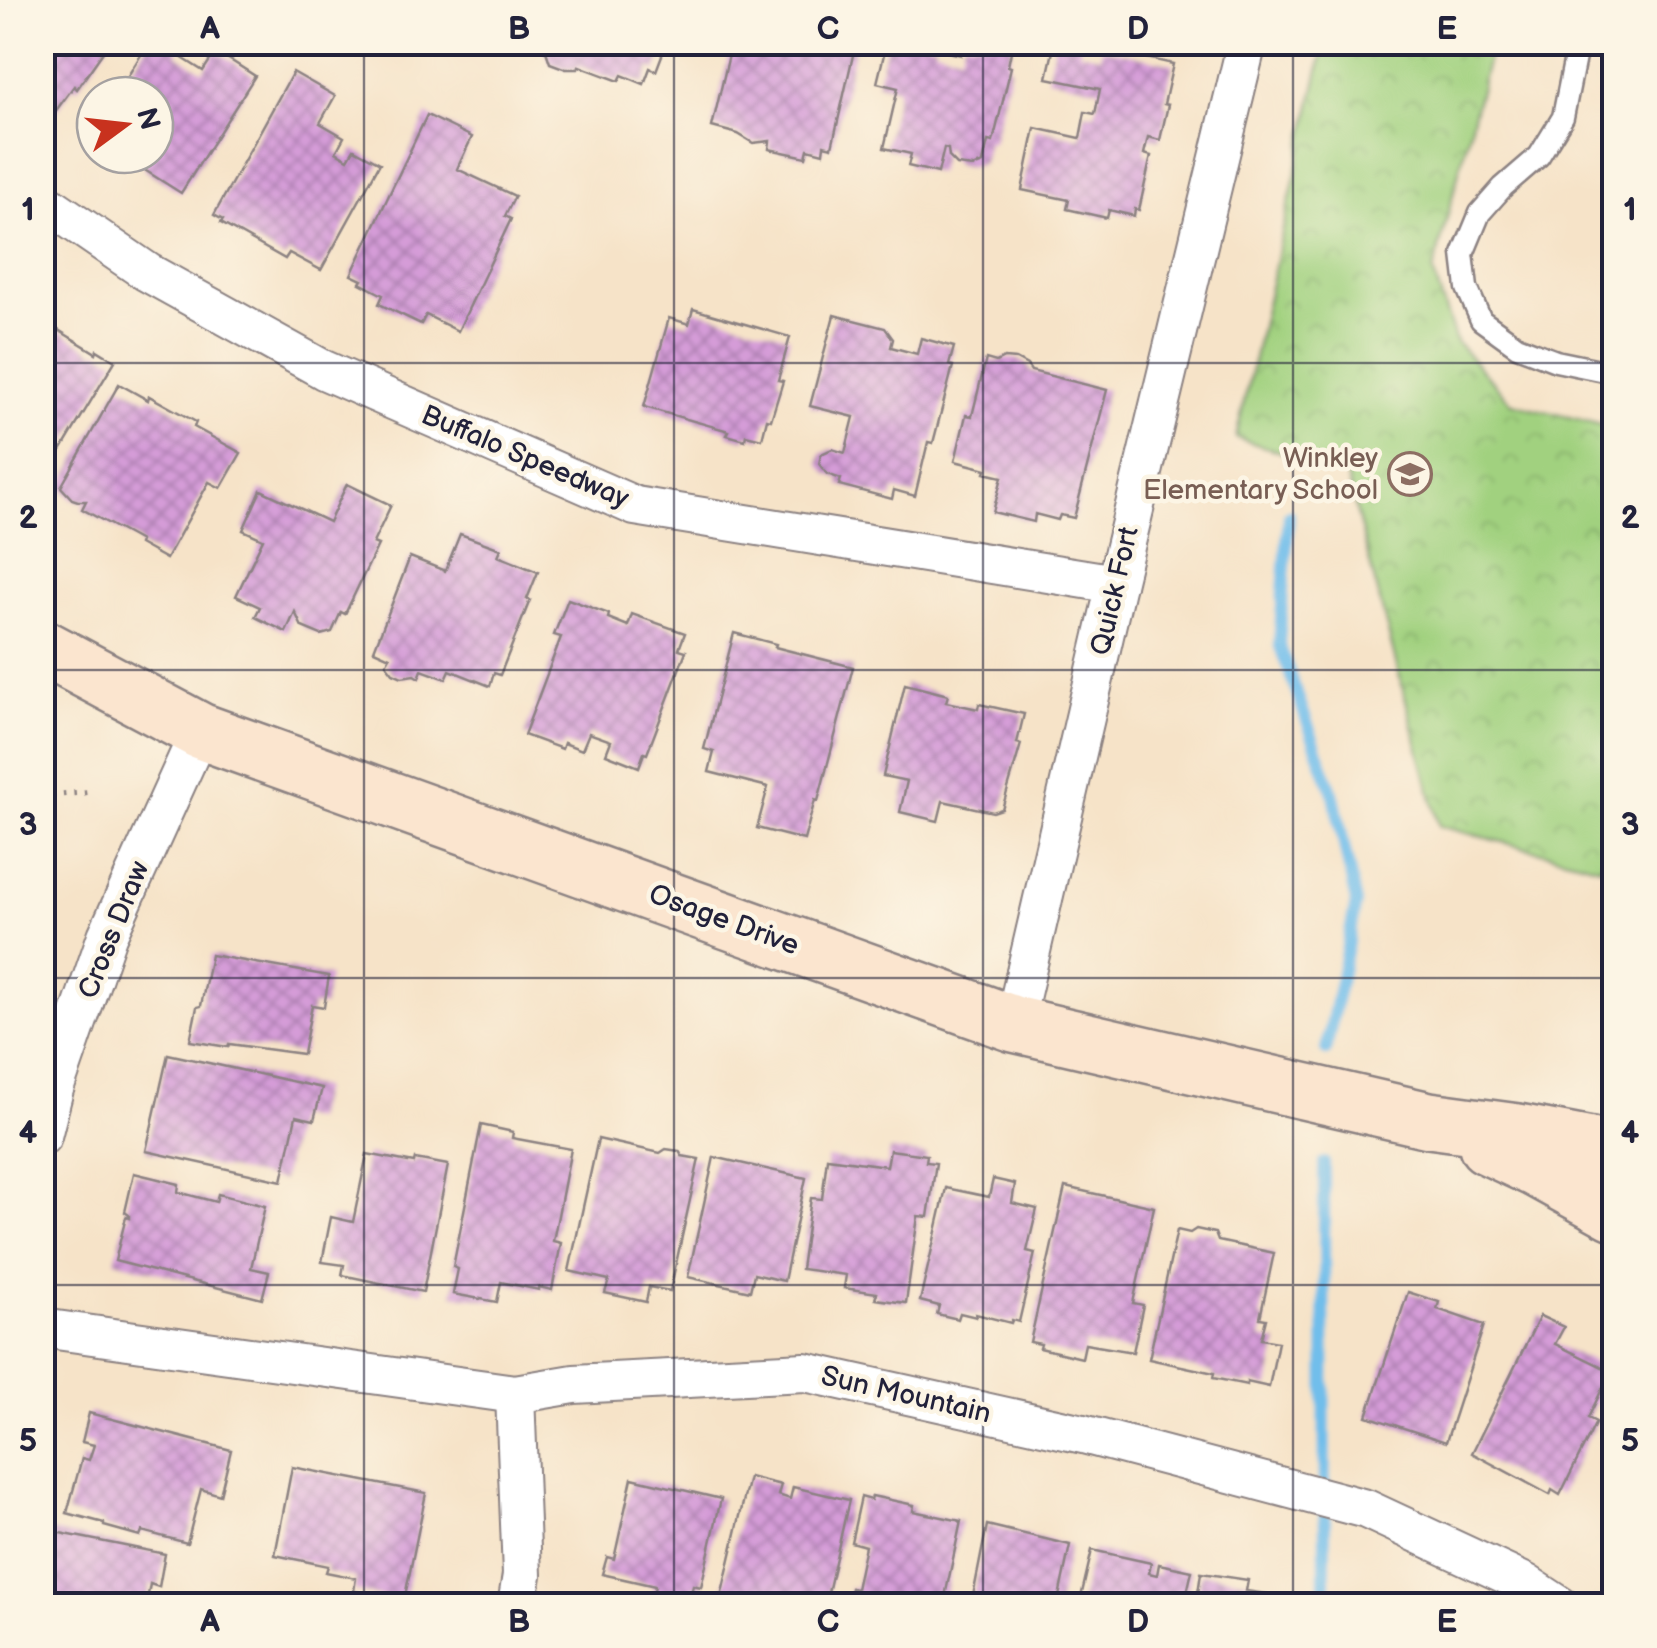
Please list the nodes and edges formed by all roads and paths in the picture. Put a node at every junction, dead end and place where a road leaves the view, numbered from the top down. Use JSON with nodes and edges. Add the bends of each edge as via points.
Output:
{"nodes":[{"id":1,"x":1247,"y":42,"type":"edge"},
{"id":2,"x":1578,"y":42,"type":"edge"},
{"id":3,"x":42,"y":200,"type":"edge"},
{"id":4,"x":1614,"y":374,"type":"edge"},
{"id":5,"x":1116,"y":584,"type":"junction"},
{"id":6,"x":42,"y":648,"type":"edge"},
{"id":7,"x":200,"y":731,"type":"junction"},
{"id":8,"x":89,"y":792,"type":"dead end"},
{"id":9,"x":42,"y":796,"type":"edge"},
{"id":10,"x":1014,"y":1024,"type":"junction"},
{"id":11,"x":1430,"y":1120,"type":"junction"},
{"id":12,"x":42,"y":1136,"type":"edge"},
{"id":13,"x":1614,"y":1154,"type":"edge"},
{"id":14,"x":1614,"y":1212,"type":"edge"},
{"id":15,"x":42,"y":1328,"type":"edge"},
{"id":16,"x":516,"y":1394,"type":"junction"},
{"id":17,"x":516,"y":1606,"type":"edge"},
{"id":18,"x":1560,"y":1606,"type":"edge"}],
"edges":[{"from":1,"to":5,"type":"street","name":"Quick Fort"},
{"from":2,"to":4,"type":"lane","via":[[1563,117],[1539,156],[1480,214],[1463,254],[1481,320],[1517,346]]},
{"from":3,"to":5,"type":"street","name":"Buffalo Speedway","via":[[146,272],[324,370],[635,506]]},
{"from":5,"to":10,"type":"street","name":"Quick Fort"},
{"from":6,"to":7,"type":"street","name":"Osage Drive"},
{"from":7,"to":10,"type":"street","name":"Osage Drive"},
{"from":7,"to":12,"type":"street","name":"Cross Draw","via":[[107,936]]},
{"from":8,"to":9,"type":"path"},
{"from":10,"to":11,"type":"street","name":"Osage Drive"},
{"from":11,"to":13,"type":"street","name":"Osage Drive"},
{"from":11,"to":14,"type":"street","name":"Osage Drive"},
{"from":15,"to":16,"type":"street","name":"Sun Mountain"},
{"from":16,"to":17,"type":"street","via":[[522,1576]]},
{"from":16,"to":18,"type":"street","name":"Sun Mountain","via":[[574,1384],[805,1372],[1083,1434],[1366,1509]]}]}
